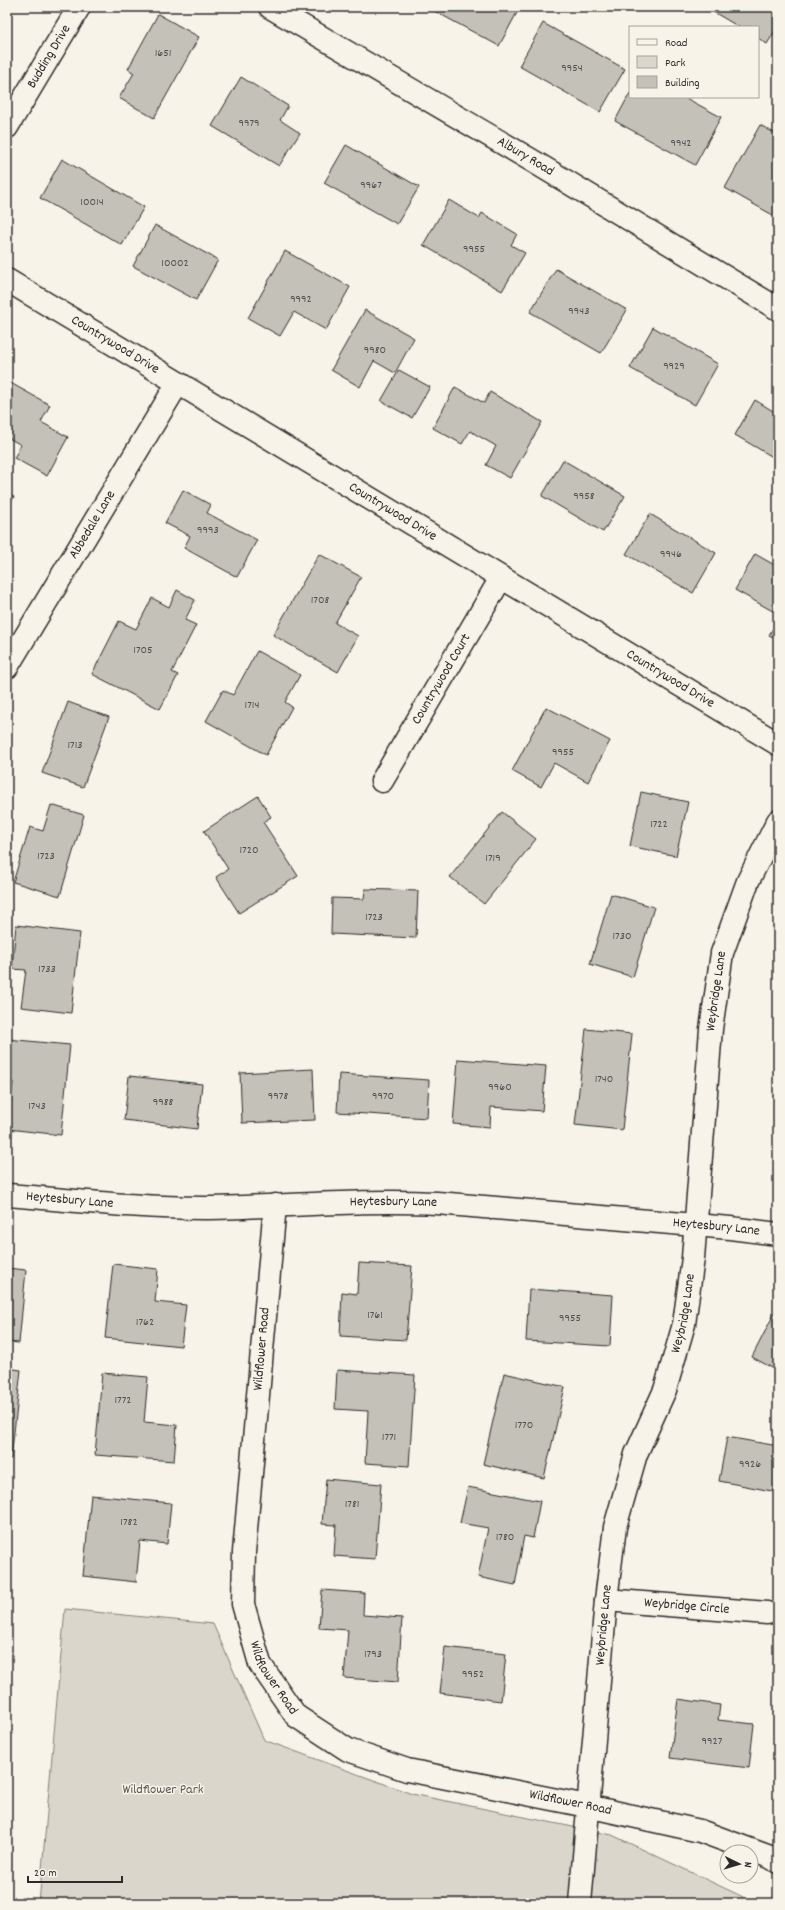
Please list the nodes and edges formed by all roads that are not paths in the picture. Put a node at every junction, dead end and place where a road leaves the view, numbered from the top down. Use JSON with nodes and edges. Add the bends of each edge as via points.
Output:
{"nodes":[{"id":1,"x":79,"y":7,"type":"edge"},
{"id":2,"x":270,"y":7,"type":"edge"},
{"id":3,"x":7,"y":127,"type":"edge"},
{"id":4,"x":7,"y":280,"type":"edge"},
{"id":5,"x":778,"y":309,"type":"edge"},
{"id":6,"x":178,"y":383,"type":"junction"},
{"id":7,"x":501,"y":578,"type":"junction"},
{"id":8,"x":7,"y":667,"type":"edge"},
{"id":9,"x":778,"y":744,"type":"edge"},
{"id":10,"x":382,"y":781,"type":"dead end"},
{"id":11,"x":778,"y":821,"type":"edge"},
{"id":12,"x":7,"y":1195,"type":"edge"},
{"id":13,"x":275,"y":1205,"type":"junction"},
{"id":14,"x":695,"y":1225,"type":"junction"},
{"id":15,"x":778,"y":1234,"type":"edge"},
{"id":16,"x":606,"y":1600,"type":"junction"},
{"id":17,"x":767,"y":1613,"type":"dead end"},
{"id":18,"x":588,"y":1806,"type":"junction"},
{"id":19,"x":778,"y":1862,"type":"edge"},
{"id":20,"x":580,"y":1903,"type":"edge"}],
"edges":[{"from":1,"to":3,"type":"street","name":"Budding Drive"},
{"from":2,"to":5,"type":"street","name":"Albury Road"},
{"from":4,"to":6,"type":"street","name":"Countrywood Drive"},
{"from":6,"to":7,"type":"street","name":"Countrywood Drive"},
{"from":6,"to":8,"type":"street","name":"Abbedale Lane"},
{"from":7,"to":9,"type":"street","name":"Countrywood Drive"},
{"from":7,"to":10,"type":"street","name":"Countrywood Court"},
{"from":11,"to":14,"type":"street","name":"Weybridge Lane","via":[[748,881],[722,953],[710,1029]]},
{"from":12,"to":13,"type":"street","name":"Heytesbury Lane","via":[[139,1206],[203,1208]]},
{"from":13,"to":14,"type":"street","name":"Heytesbury Lane","via":[[437,1202]]},
{"from":13,"to":18,"type":"street","name":"Wildflower Road","via":[[244,1552],[243,1604],[260,1664],[296,1716],[348,1750],[407,1770]]},
{"from":14,"to":15,"type":"street","name":"Heytesbury Lane"},
{"from":14,"to":16,"type":"street","name":"Weybridge Lane","via":[[684,1324],[665,1390],[636,1454],[614,1527]]},
{"from":16,"to":17,"type":"street","name":"Weybridge Circle"},
{"from":16,"to":18,"type":"street","name":"Weybridge Lane"},
{"from":18,"to":19,"type":"street","name":"Wildflower Road","via":[[700,1831]]},
{"from":18,"to":20,"type":"street","name":"Weybridge Lane"}]}
